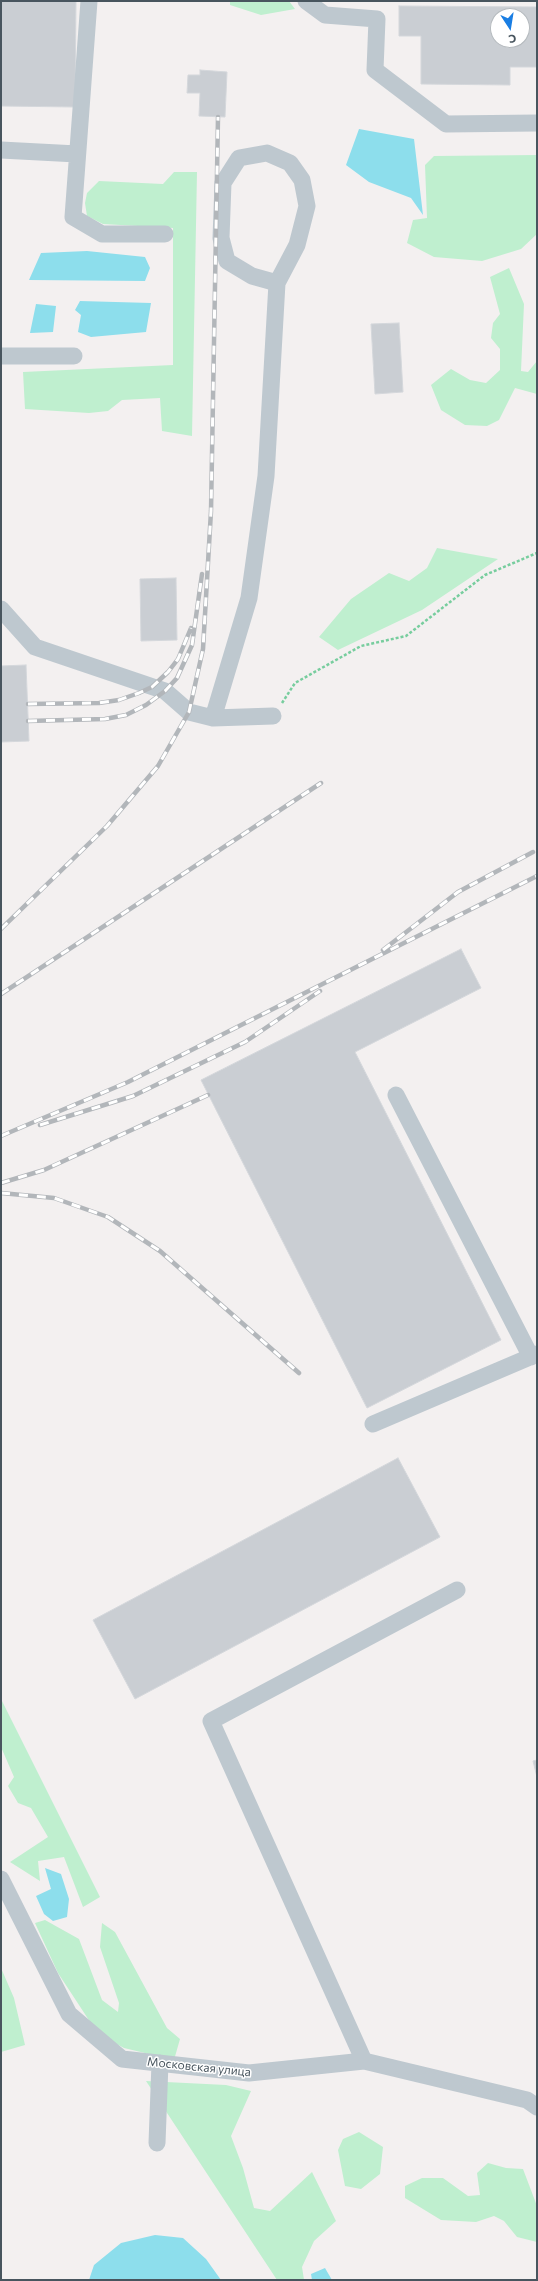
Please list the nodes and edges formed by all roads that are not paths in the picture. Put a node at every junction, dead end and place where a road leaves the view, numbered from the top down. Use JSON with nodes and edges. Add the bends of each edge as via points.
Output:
{"nodes":[{"id":1,"x":89,"y":1,"type":"edge"},
{"id":2,"x":306,"y":1,"type":"edge"},
{"id":3,"x":537,"y":123,"type":"edge"},
{"id":4,"x":1,"y":150,"type":"edge"},
{"id":5,"x":77,"y":154,"type":"junction"},
{"id":6,"x":165,"y":234,"type":"dead end"},
{"id":7,"x":277,"y":283,"type":"junction"},
{"id":8,"x":1,"y":356,"type":"edge"},
{"id":9,"x":74,"y":356,"type":"dead end"},
{"id":10,"x":1,"y":609,"type":"edge"},
{"id":11,"x":273,"y":716,"type":"road end"},
{"id":12,"x":213,"y":718,"type":"junction"},
{"id":13,"x":396,"y":1095,"type":"dead end"},
{"id":14,"x":534,"y":1355,"type":"edge"},
{"id":15,"x":373,"y":1424,"type":"dead end"},
{"id":16,"x":458,"y":1590,"type":"dead end"},
{"id":17,"x":1,"y":1879,"type":"edge"},
{"id":18,"x":364,"y":2061,"type":"junction"},
{"id":19,"x":160,"y":2063,"type":"junction"},
{"id":20,"x":537,"y":2107,"type":"edge"},
{"id":21,"x":157,"y":2143,"type":"dead end"}],
"edges":[{"from":1,"to":5,"type":"street"},
{"from":2,"to":3,"type":"street","via":[[325,15],[377,20],[375,70],[446,124]]},
{"from":4,"to":5,"type":"street"},
{"from":5,"to":6,"type":"street","via":[[73,217],[102,234]]},
{"from":7,"to":7,"type":"street","via":[[297,245],[307,206],[302,180],[290,163],[267,153],[239,158],[223,183],[222,238],[227,261],[252,276]]},
{"from":7,"to":12,"type":"street","via":[[266,476],[249,598]]},
{"from":8,"to":9,"type":"street"},
{"from":10,"to":12,"type":"street","via":[[35,647],[165,691],[189,712]]},
{"from":11,"to":12,"type":"street"},
{"from":13,"to":14,"type":"street"},
{"from":14,"to":15,"type":"street"},
{"from":16,"to":18,"type":"street","via":[[211,1721]]},
{"from":17,"to":19,"type":"street","name":"Московская улица","via":[[70,2014],[122,2059]]},
{"from":18,"to":19,"type":"street","name":"Московская улица","via":[[249,2073]]},
{"from":18,"to":20,"type":"street","name":"Московская улица","via":[[527,2100]]},
{"from":19,"to":21,"type":"street"}]}
